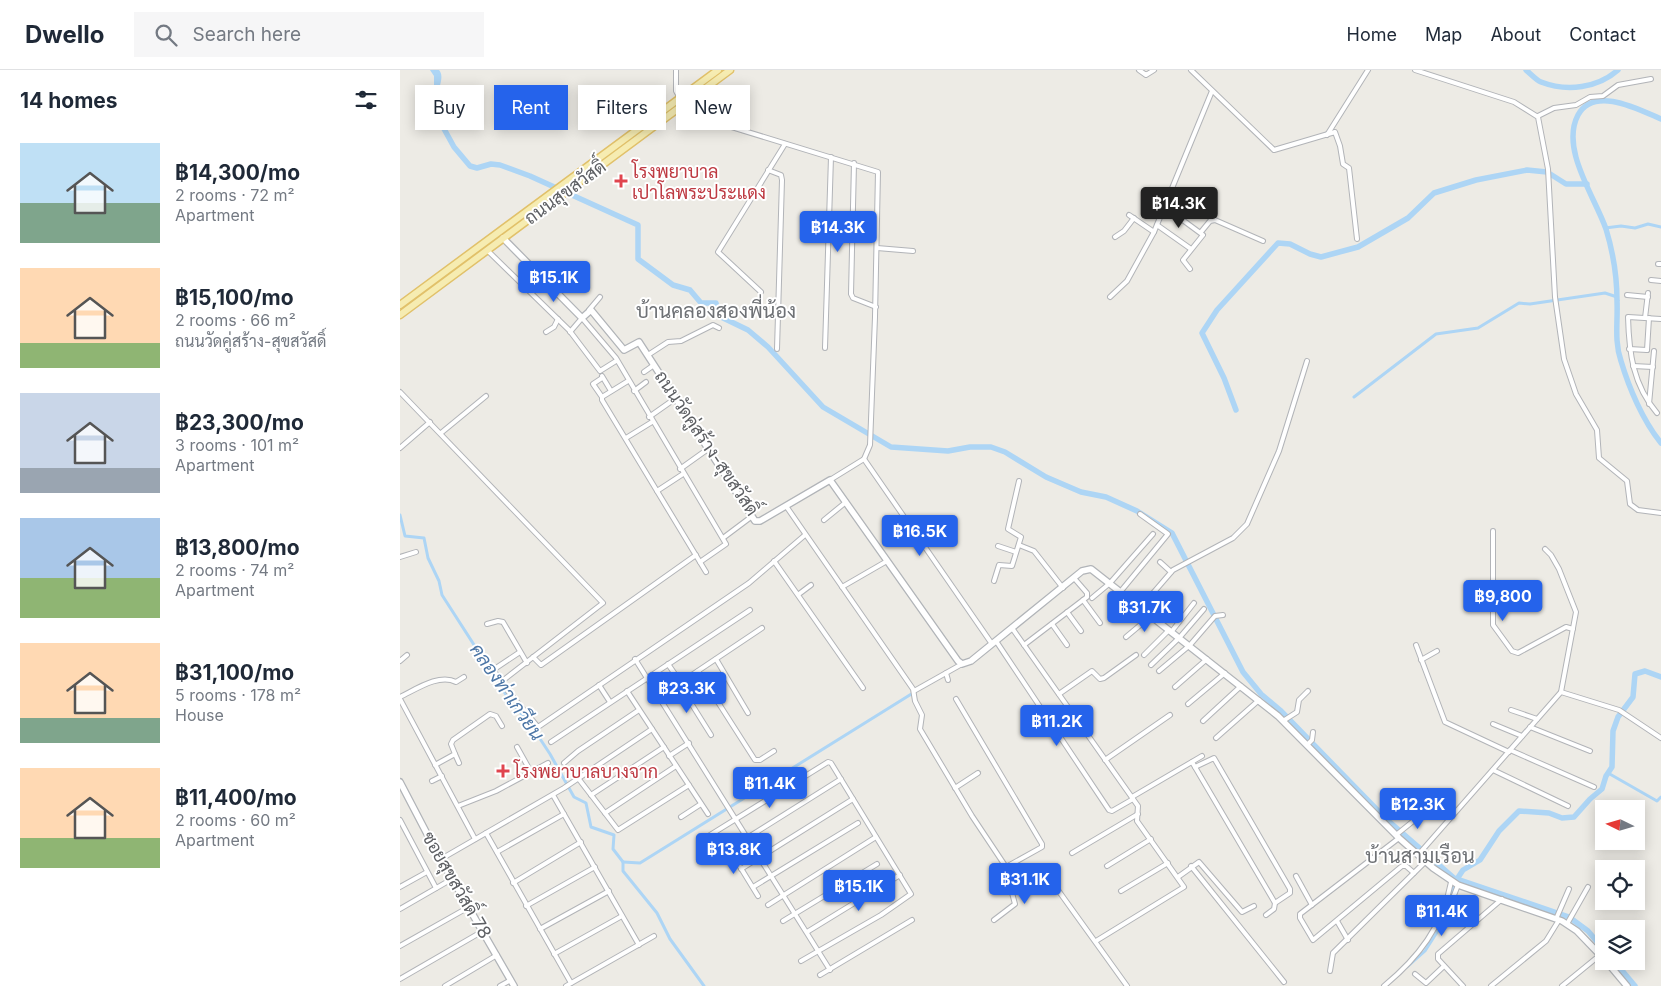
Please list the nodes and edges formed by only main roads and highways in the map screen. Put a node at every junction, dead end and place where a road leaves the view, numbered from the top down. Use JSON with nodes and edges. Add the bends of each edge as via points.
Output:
{"nodes":[{"id":1,"x":718,"y":70,"type":"edge"},
{"id":2,"x":730,"y":70,"type":"edge"},
{"id":3,"x":400,"y":305,"type":"edge"},
{"id":4,"x":400,"y":315,"type":"edge"}],
"edges":[{"from":1,"to":3,"type":"main road","name":"ถนนสุขสวัสดิ์"},
{"from":2,"to":4,"type":"main road","name":"ถนนสุขสวัสดิ์"}]}
